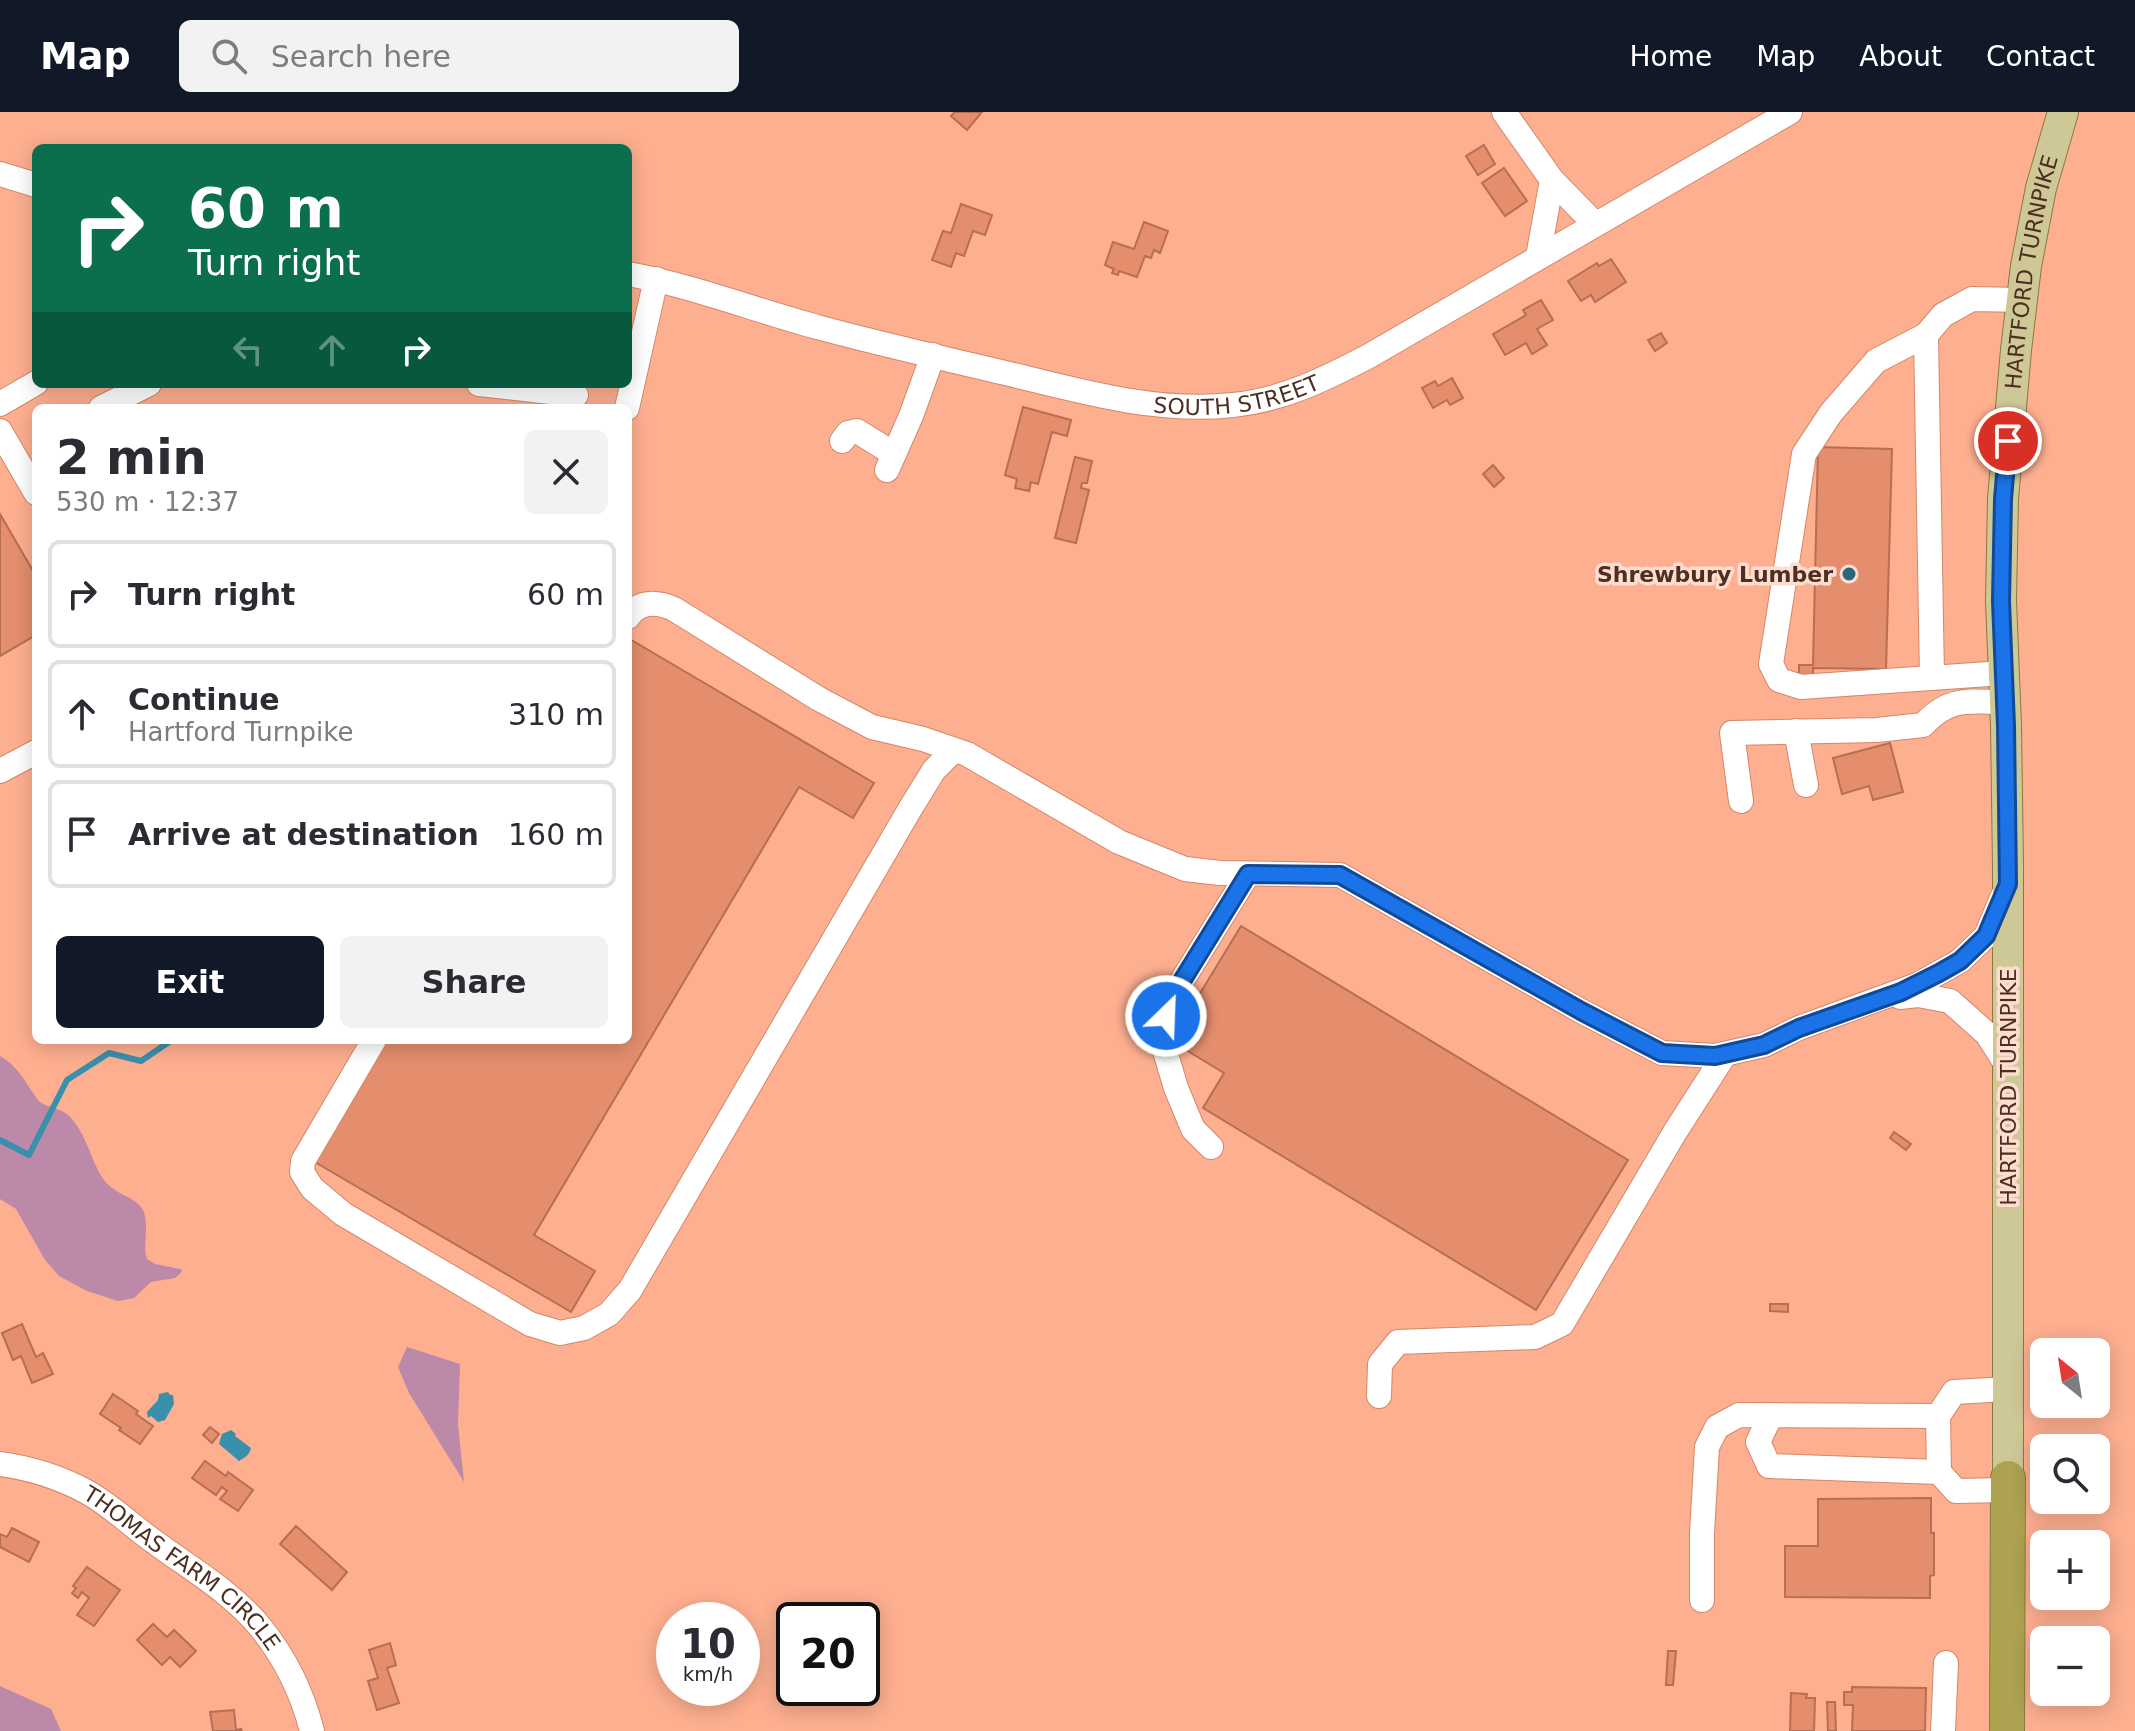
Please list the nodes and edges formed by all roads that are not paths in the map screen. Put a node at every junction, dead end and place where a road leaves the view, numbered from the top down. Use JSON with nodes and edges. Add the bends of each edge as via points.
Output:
{"nodes":[{"id":1,"x":1504,"y":112,"type":"edge"},
{"id":2,"x":1790,"y":112,"type":"edge"},
{"id":3,"x":2063,"y":112,"type":"edge"},
{"id":4,"x":0,"y":174,"type":"edge"},
{"id":5,"x":1552,"y":180,"type":"junction"},
{"id":6,"x":32,"y":184,"type":"edge"},
{"id":7,"x":1595,"y":224,"type":"junction"},
{"id":8,"x":1538,"y":257,"type":"junction"},
{"id":9,"x":632,"y":275,"type":"edge"},
{"id":10,"x":656,"y":279,"type":"junction"},
{"id":11,"x":2022,"y":300,"type":"junction"},
{"id":12,"x":1926,"y":335,"type":"junction"},
{"id":13,"x":933,"y":355,"type":"junction"},
{"id":14,"x":32,"y":385,"type":"edge"},
{"id":15,"x":632,"y":386,"type":"edge"},
{"id":16,"x":141,"y":388,"type":"edge"},
{"id":17,"x":511,"y":388,"type":"edge"},
{"id":18,"x":576,"y":396,"type":"edge"},
{"id":19,"x":0,"y":404,"type":"edge"},
{"id":20,"x":109,"y":404,"type":"edge"},
{"id":21,"x":0,"y":431,"type":"edge"},
{"id":22,"x":842,"y":441,"type":"dead end"},
{"id":23,"x":26,"y":452,"type":"edge"},
{"id":24,"x":32,"y":477,"type":"edge"},
{"id":25,"x":632,"y":610,"type":"edge"},
{"id":26,"x":1932,"y":678,"type":"junction"},
{"id":27,"x":2004,"y":687,"type":"junction"},
{"id":28,"x":1796,"y":731,"type":"junction"},
{"id":29,"x":954,"y":750,"type":"junction"},
{"id":30,"x":32,"y":754,"type":"edge"},
{"id":31,"x":0,"y":771,"type":"edge"},
{"id":32,"x":1806,"y":785,"type":"dead end"},
{"id":33,"x":1741,"y":801,"type":"dead end"},
{"id":34,"x":1248,"y":874,"type":"junction"},
{"id":35,"x":2008,"y":884,"type":"junction"},
{"id":36,"x":1885,"y":998,"type":"junction"},
{"id":37,"x":372,"y":1044,"type":"edge"},
{"id":38,"x":1725,"y":1054,"type":"junction"},
{"id":39,"x":2008,"y":1067,"type":"junction"},
{"id":40,"x":1211,"y":1147,"type":"dead end"},
{"id":41,"x":2008,"y":1389,"type":"junction"},
{"id":42,"x":1379,"y":1396,"type":"dead end"},
{"id":43,"x":1771,"y":1415,"type":"junction"},
{"id":44,"x":1938,"y":1416,"type":"junction"},
{"id":45,"x":0,"y":1464,"type":"edge"},
{"id":46,"x":1939,"y":1472,"type":"junction"},
{"id":47,"x":2008,"y":1484,"type":"junction"},
{"id":48,"x":1702,"y":1600,"type":"dead end"},
{"id":49,"x":1946,"y":1663,"type":"dead end"},
{"id":50,"x":312,"y":1731,"type":"edge"},
{"id":51,"x":1943,"y":1731,"type":"edge"},
{"id":52,"x":2007,"y":1731,"type":"edge"}],
"edges":[{"from":1,"to":5,"type":"street"},
{"from":2,"to":7,"type":"street","name":"SOUTH STREET"},
{"from":3,"to":11,"type":"main road","name":"HARTFORD TURNPIKE","via":[[2041,188]]},
{"from":4,"to":6,"type":"street"},
{"from":5,"to":7,"type":"street"},
{"from":5,"to":8,"type":"street"},
{"from":7,"to":8,"type":"street","name":"SOUTH STREET"},
{"from":8,"to":13,"type":"street","name":"SOUTH STREET","via":[[1332,375],[1280,397],[1244,404],[1197,407],[1123,399]]},
{"from":9,"to":10,"type":"street","name":"SOUTH STREET"},
{"from":10,"to":13,"type":"street","name":"SOUTH STREET"},
{"from":10,"to":15,"type":"street"},
{"from":11,"to":12,"type":"street","via":[[1972,299],[1943,315]]},
{"from":11,"to":27,"type":"main road","name":"HARTFORD TURNPIKE","via":[[2003,499]]},
{"from":12,"to":26,"type":"street"},
{"from":12,"to":26,"type":"street","via":[[1876,361],[1804,454],[1771,664],[1779,680],[1801,687]]},
{"from":13,"to":22,"type":"street","via":[[890,462],[857,431]]},
{"from":14,"to":19,"type":"street"},
{"from":16,"to":20,"type":"street"},
{"from":17,"to":18,"type":"street"},
{"from":21,"to":23,"type":"street"},
{"from":23,"to":24,"type":"street"},
{"from":25,"to":29,"type":"street","via":[[646,603],[674,609],[872,727]]},
{"from":26,"to":27,"type":"street"},
{"from":27,"to":28,"type":"street","via":[[1948,705],[1923,725]]},
{"from":27,"to":35,"type":"main road","name":"HARTFORD TURNPIKE"},
{"from":28,"to":32,"type":"street"},
{"from":28,"to":33,"type":"street","via":[[1732,733]]},
{"from":29,"to":34,"type":"street","via":[[1119,842],[1185,869]]},
{"from":29,"to":37,"type":"street","via":[[934,770],[910,809],[630,1290],[609,1314],[584,1328],[560,1333],[530,1324],[343,1214],[312,1188],[302,1172],[303,1161]]},
{"from":30,"to":31,"type":"street"},
{"from":34,"to":38,"type":"street","via":[[1340,875],[1662,1053]]},
{"from":34,"to":40,"type":"street","via":[[1172,997],[1160,1034],[1193,1129]]},
{"from":35,"to":36,"type":"street","via":[[1986,936],[1960,961]]},
{"from":35,"to":39,"type":"main road","name":"HARTFORD TURNPIKE"},
{"from":36,"to":38,"type":"street","via":[[1764,1045]]},
{"from":36,"to":39,"type":"street","via":[[1918,995],[1950,1001],[1987,1034]]},
{"from":38,"to":42,"type":"street","via":[[1562,1324],[1535,1337],[1398,1342],[1380,1364]]},
{"from":39,"to":41,"type":"main road","name":"HARTFORD TURNPIKE"},
{"from":41,"to":44,"type":"street","via":[[1954,1392]]},
{"from":41,"to":47,"type":"main road","name":"HARTFORD TURNPIKE"},
{"from":43,"to":44,"type":"street"},
{"from":43,"to":46,"type":"street","via":[[1758,1442],[1769,1466]]},
{"from":43,"to":48,"type":"street","via":[[1739,1415],[1717,1427],[1707,1447]]},
{"from":44,"to":46,"type":"street"},
{"from":45,"to":50,"type":"street","name":"THOMAS FARM CIRCLE","via":[[85,1491],[220,1590],[252,1618],[280,1654],[297,1684]]},
{"from":46,"to":47,"type":"street","via":[[1956,1491]]},
{"from":47,"to":52,"type":"highway","name":"HARTFORD TURNPIKE"},
{"from":49,"to":51,"type":"street"}]}
